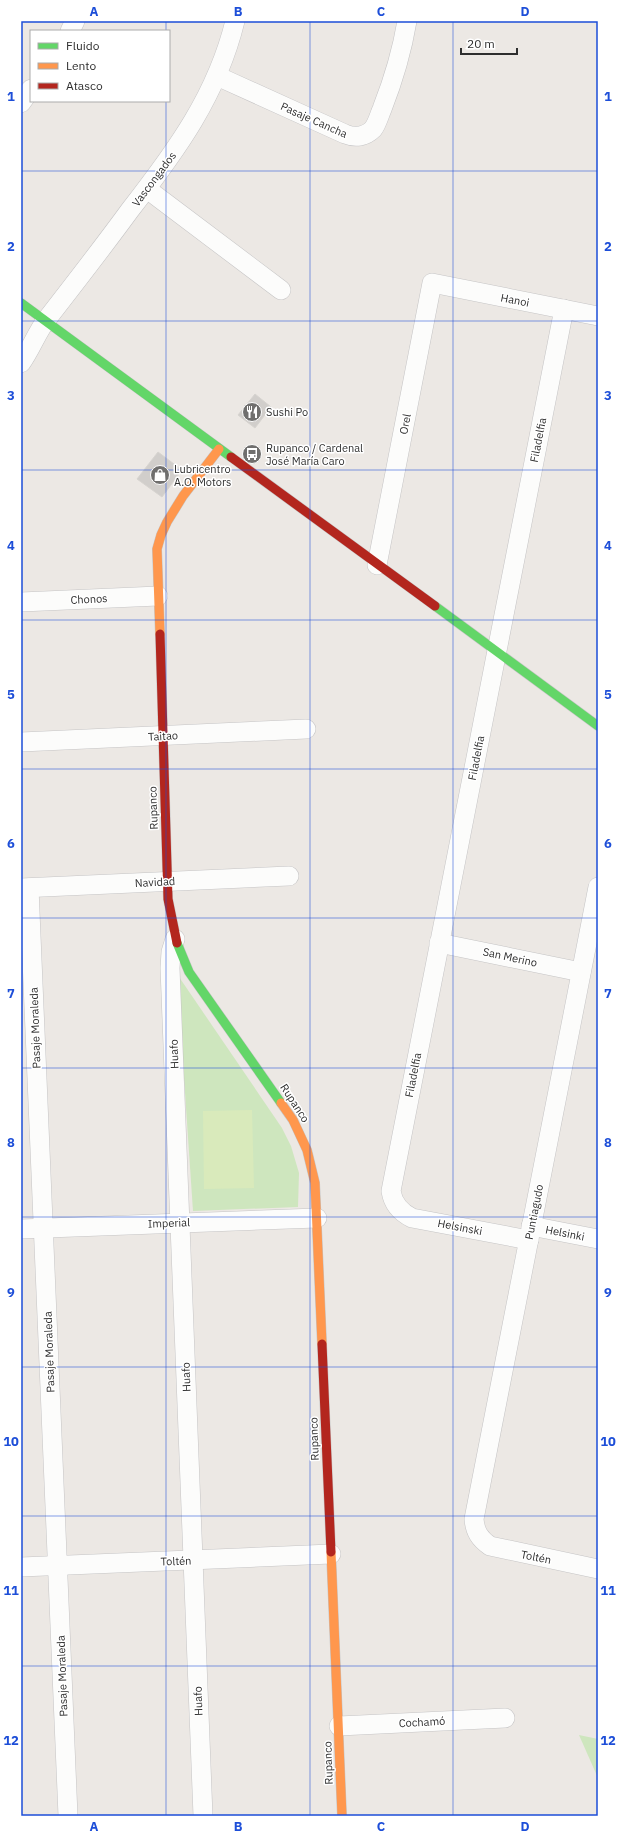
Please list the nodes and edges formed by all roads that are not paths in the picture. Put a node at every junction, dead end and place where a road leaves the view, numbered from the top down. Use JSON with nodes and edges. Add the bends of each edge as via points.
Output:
{"nodes":[{"id":1,"x":75,"y":21,"type":"edge"},
{"id":2,"x":236,"y":21,"type":"edge"},
{"id":3,"x":407,"y":21,"type":"edge"},
{"id":4,"x":70,"y":30,"type":"edge"},
{"id":5,"x":217,"y":76,"type":"junction"},
{"id":6,"x":30,"y":90,"type":"edge"},
{"id":7,"x":21,"y":103,"type":"edge"},
{"id":8,"x":146,"y":189,"type":"junction"},
{"id":9,"x":432,"y":283,"type":"joint"},
{"id":10,"x":281,"y":290,"type":"dead end"},
{"id":11,"x":21,"y":303,"type":"edge"},
{"id":12,"x":564,"y":309,"type":"junction"},
{"id":13,"x":598,"y":316,"type":"edge"},
{"id":14,"x":46,"y":321,"type":"junction"},
{"id":15,"x":21,"y":363,"type":"edge"},
{"id":16,"x":219,"y":449,"type":"junction"},
{"id":17,"x":377,"y":564,"type":"junction"},
{"id":18,"x":158,"y":596,"type":"junction"},
{"id":19,"x":21,"y":602,"type":"edge"},
{"id":20,"x":496,"y":652,"type":"junction"},
{"id":21,"x":598,"y":726,"type":"edge"},
{"id":22,"x":306,"y":729,"type":"dead end"},
{"id":23,"x":162,"y":736,"type":"junction"},
{"id":24,"x":21,"y":742,"type":"edge"},
{"id":25,"x":289,"y":876,"type":"dead end"},
{"id":26,"x":167,"y":881,"type":"junction"},
{"id":27,"x":598,"y":887,"type":"edge"},
{"id":28,"x":25,"y":888,"type":"edge"},
{"id":29,"x":175,"y":940,"type":"junction"},
{"id":30,"x":439,"y":943,"type":"junction"},
{"id":31,"x":581,"y":972,"type":"junction"},
{"id":32,"x":396,"y":1206,"type":"joint"},
{"id":33,"x":317,"y":1218,"type":"junction"},
{"id":34,"x":180,"y":1223,"type":"junction"},
{"id":35,"x":44,"y":1228,"type":"junction"},
{"id":36,"x":21,"y":1229,"type":"edge"},
{"id":37,"x":530,"y":1233,"type":"junction"},
{"id":38,"x":598,"y":1239,"type":"edge"},
{"id":39,"x":478,"y":1536,"type":"joint"},
{"id":40,"x":331,"y":1554,"type":"junction"},
{"id":41,"x":193,"y":1560,"type":"junction"},
{"id":42,"x":58,"y":1566,"type":"junction"},
{"id":43,"x":21,"y":1567,"type":"edge"},
{"id":44,"x":598,"y":1569,"type":"edge"},
{"id":45,"x":505,"y":1718,"type":"dead end"},
{"id":46,"x":339,"y":1726,"type":"junction"},
{"id":47,"x":68,"y":1816,"type":"edge"},
{"id":48,"x":203,"y":1816,"type":"edge"},
{"id":49,"x":342,"y":1816,"type":"edge"}],
"edges":[{"from":1,"to":4,"type":"street"},
{"from":2,"to":5,"type":"street","name":"Vascongados"},
{"from":3,"to":5,"type":"street","name":"Pasaje Cancha","via":[[387,98],[373,129],[364,136],[345,134]]},
{"from":5,"to":8,"type":"street","name":"Vascongados","via":[[194,122]]},
{"from":6,"to":7,"type":"street"},
{"from":8,"to":10,"type":"street"},
{"from":8,"to":14,"type":"street","name":"Vascongados"},
{"from":9,"to":12,"type":"street","name":"Hanoi"},
{"from":9,"to":17,"type":"street","name":"Orel"},
{"from":11,"to":14,"type":"street"},
{"from":12,"to":13,"type":"street","name":"Hanoi"},
{"from":12,"to":20,"type":"street","name":"Filadelfia"},
{"from":14,"to":15,"type":"street","name":"Vascongados"},
{"from":14,"to":16,"type":"street"},
{"from":16,"to":17,"type":"street"},
{"from":16,"to":18,"type":"street","name":"Rupanco","via":[[164,526],[157,549]]},
{"from":17,"to":20,"type":"street"},
{"from":18,"to":19,"type":"street","name":"Chonos"},
{"from":18,"to":23,"type":"street","name":"Rupanco"},
{"from":20,"to":21,"type":"street"},
{"from":20,"to":30,"type":"street","name":"Filadelfia"},
{"from":22,"to":23,"type":"street","name":"Taitao"},
{"from":23,"to":24,"type":"street","name":"Taitao"},
{"from":23,"to":26,"type":"street","name":"Rupanco"},
{"from":25,"to":26,"type":"street","name":"Navidad"},
{"from":26,"to":28,"type":"street","name":"Navidad"},
{"from":26,"to":29,"type":"street","name":"Rupanco","via":[[170,919]]},
{"from":27,"to":31,"type":"street","name":"Puntiagudo"},
{"from":28,"to":35,"type":"street","name":"Pasaje Moraleda"},
{"from":29,"to":33,"type":"street","name":"Rupanco","via":[[195,982],[293,1120],[311,1165]]},
{"from":29,"to":34,"type":"street","name":"Huafo","via":[[170,964]]},
{"from":30,"to":31,"type":"street","name":"San Merino"},
{"from":30,"to":32,"type":"street","name":"Filadelfia","via":[[392,1183],[392,1198]]},
{"from":31,"to":37,"type":"street","name":"Puntiagudo"},
{"from":32,"to":37,"type":"street","name":"Helsinski","via":[[412,1218]]},
{"from":33,"to":34,"type":"street","name":"Imperial"},
{"from":33,"to":40,"type":"street","name":"Rupanco"},
{"from":34,"to":35,"type":"street","name":"Imperial"},
{"from":34,"to":41,"type":"street","name":"Huafo"},
{"from":35,"to":36,"type":"street","name":"Imperial"},
{"from":35,"to":42,"type":"street","name":"Pasaje Moraleda"},
{"from":37,"to":38,"type":"street","name":"Helsinki"},
{"from":37,"to":39,"type":"street","name":"Puntiagudo","via":[[475,1511],[475,1528]]},
{"from":39,"to":44,"type":"street","name":"Toltén","via":[[497,1549]]},
{"from":40,"to":41,"type":"street","name":"Toltén"},
{"from":40,"to":46,"type":"street","name":"Rupanco"},
{"from":41,"to":42,"type":"street","name":"Toltén"},
{"from":41,"to":48,"type":"street","name":"Huafo"},
{"from":42,"to":43,"type":"street","name":"Toltén"},
{"from":42,"to":47,"type":"street","name":"Pasaje Moraleda"},
{"from":45,"to":46,"type":"street","name":"Cochamó"},
{"from":46,"to":49,"type":"street","name":"Rupanco"}]}
